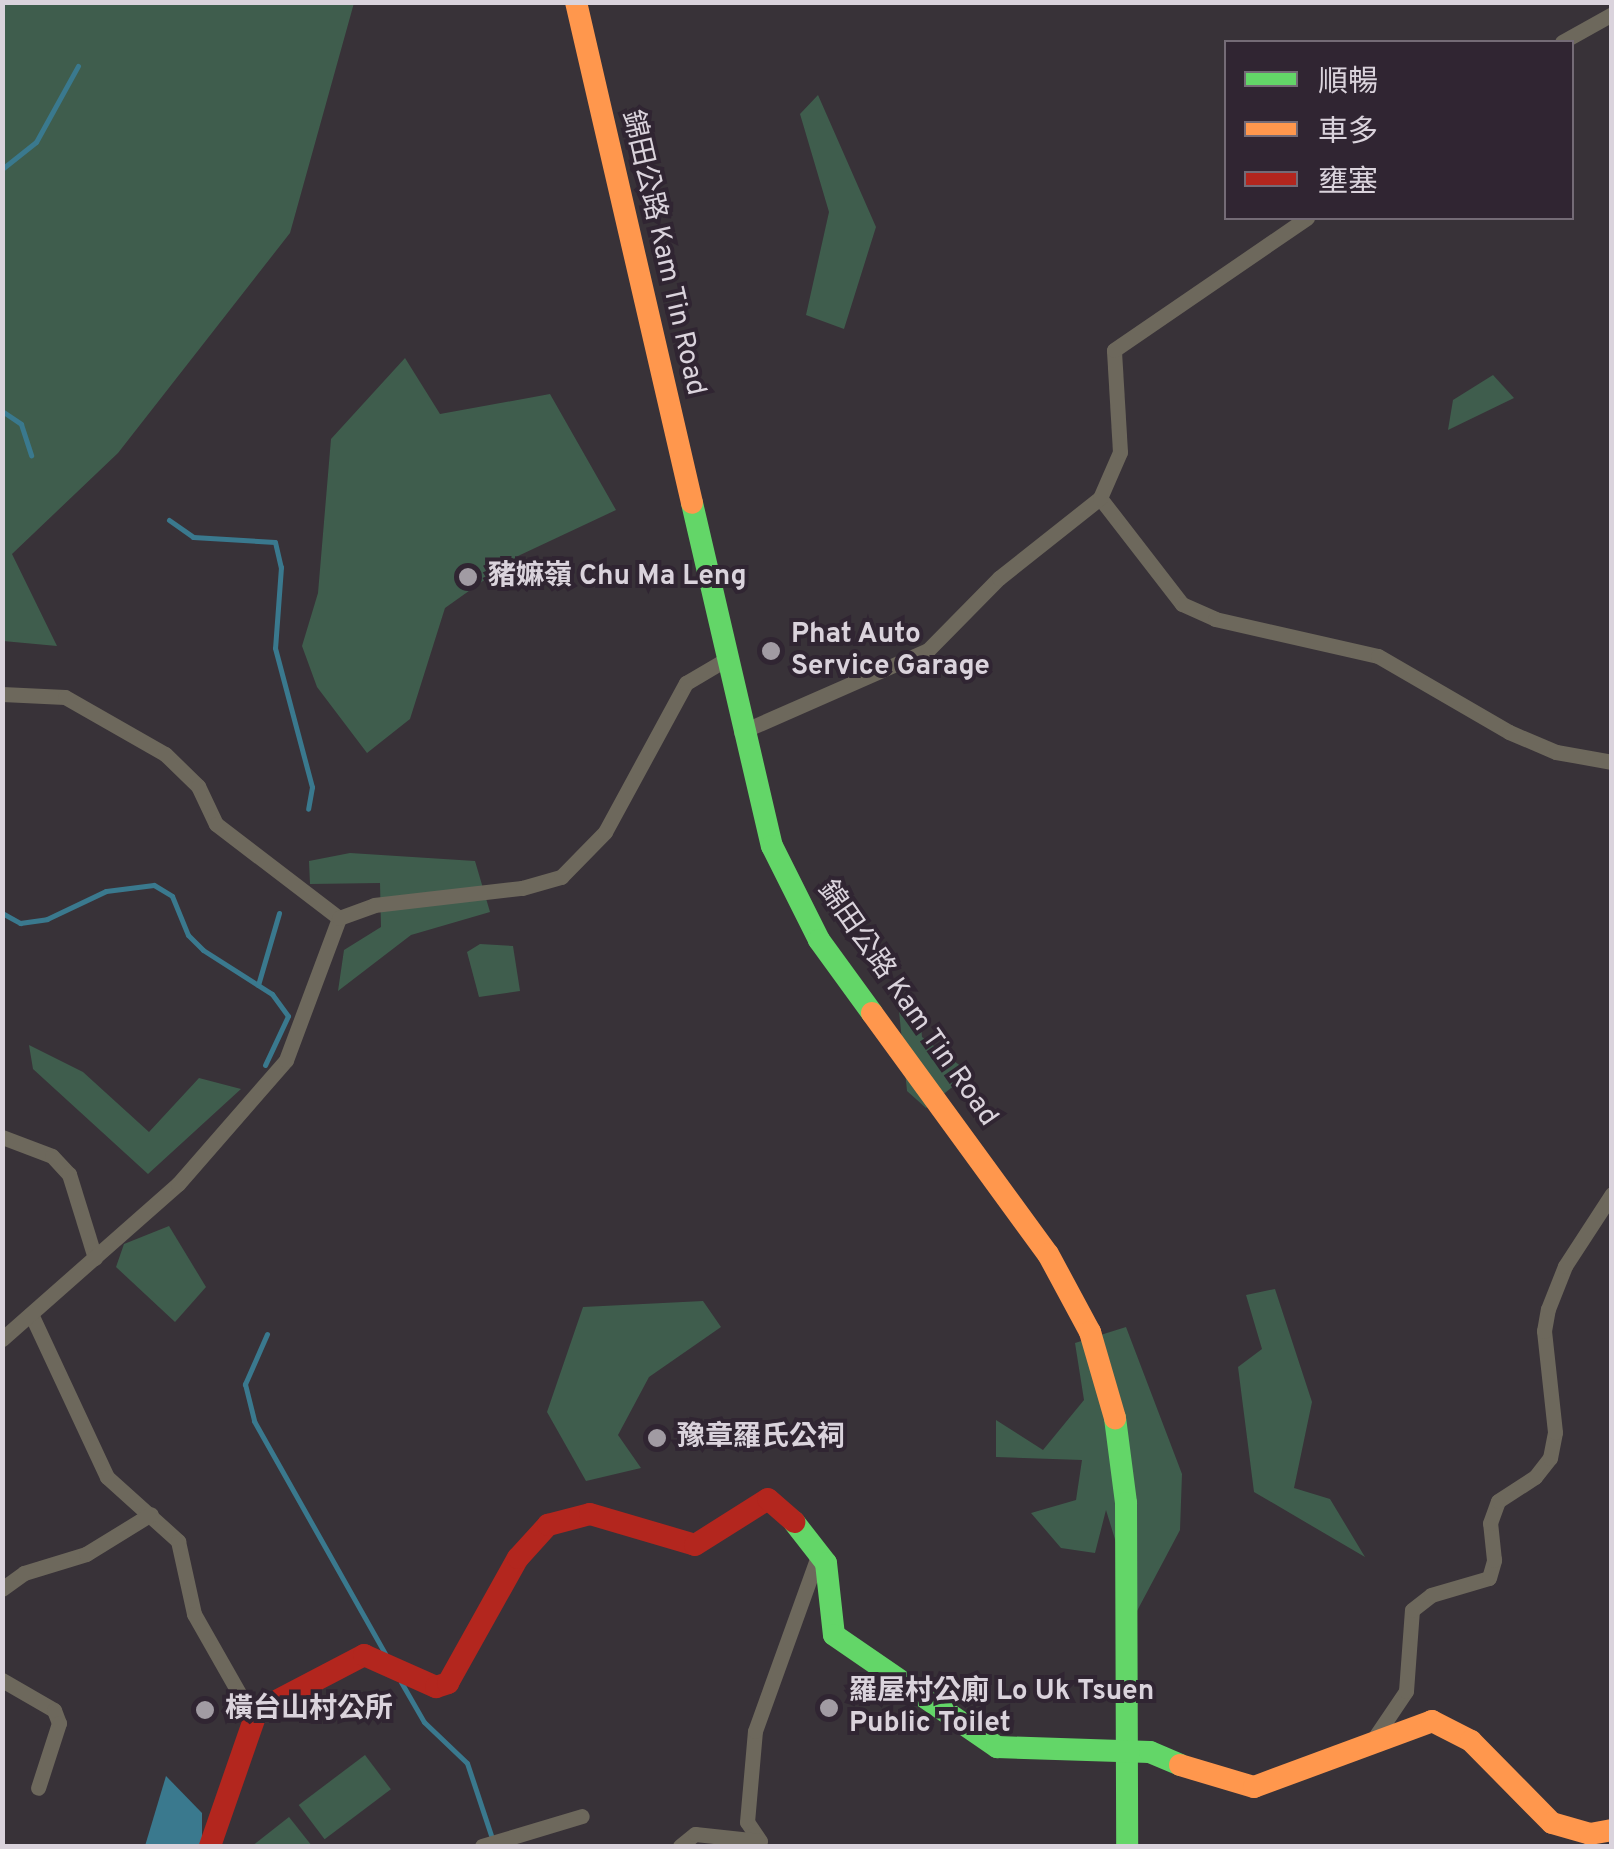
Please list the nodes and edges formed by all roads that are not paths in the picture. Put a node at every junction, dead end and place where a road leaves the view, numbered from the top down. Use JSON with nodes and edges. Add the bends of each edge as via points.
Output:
{"nodes":[{"id":1,"x":576,"y":2,"type":"edge"},
{"id":2,"x":1612,"y":14,"type":"edge"},
{"id":3,"x":1566,"y":40,"type":"edge"},
{"id":4,"x":1304,"y":220,"type":"edge"},
{"id":5,"x":1100,"y":498,"type":"junction"},
{"id":6,"x":725,"y":660,"type":"junction"},
{"id":7,"x":2,"y":694,"type":"edge"},
{"id":8,"x":741,"y":732,"type":"junction"},
{"id":9,"x":1612,"y":762,"type":"edge"},
{"id":10,"x":339,"y":918,"type":"junction"},
{"id":11,"x":2,"y":1137,"type":"edge"},
{"id":12,"x":1612,"y":1194,"type":"edge"},
{"id":13,"x":95,"y":1258,"type":"junction"},
{"id":14,"x":30,"y":1314,"type":"junction"},
{"id":15,"x":2,"y":1340,"type":"edge"},
{"id":16,"x":151,"y":1514,"type":"junction"},
{"id":17,"x":819,"y":1552,"type":"junction"},
{"id":18,"x":2,"y":1589,"type":"edge"},
{"id":19,"x":2,"y":1680,"type":"edge"},
{"id":20,"x":252,"y":1716,"type":"junction"},
{"id":21,"x":1372,"y":1740,"type":"junction"},
{"id":22,"x":1123,"y":1752,"type":"junction"},
{"id":23,"x":38,"y":1788,"type":"dead end"},
{"id":24,"x":582,"y":1816,"type":"dead end"},
{"id":25,"x":1612,"y":1830,"type":"edge"},
{"id":26,"x":210,"y":1846,"type":"edge"},
{"id":27,"x":482,"y":1846,"type":"edge"},
{"id":28,"x":680,"y":1846,"type":"edge"},
{"id":29,"x":1126,"y":1846,"type":"edge"}],
"edges":[{"from":1,"to":6,"type":"main road","name":"錦田公路 Kam Tin Road"},
{"from":2,"to":3,"type":"street"},
{"from":4,"to":5,"type":"street","via":[[1114,350],[1120,452]]},
{"from":5,"to":8,"type":"street","via":[[999,578],[928,650]]},
{"from":5,"to":9,"type":"street","via":[[1182,604],[1214,619],[1378,656],[1509,732],[1556,752]]},
{"from":6,"to":8,"type":"main road","name":"錦田公路 Kam Tin Road"},
{"from":6,"to":10,"type":"street","via":[[686,683],[605,832],[561,877],[522,888],[374,905]]},
{"from":7,"to":10,"type":"street","via":[[65,697],[166,754],[198,786],[216,824]]},
{"from":8,"to":22,"type":"main road","name":"錦田公路 Kam Tin Road","via":[[772,846],[810,924],[1048,1254],[1090,1332],[1115,1414],[1126,1503]]},
{"from":10,"to":13,"type":"street","via":[[286,1060],[178,1184]]},
{"from":11,"to":13,"type":"street","via":[[52,1156],[69,1174]]},
{"from":12,"to":21,"type":"street","via":[[1566,1266],[1548,1309],[1544,1331],[1555,1432],[1550,1458],[1498,1501],[1490,1523],[1489,1578],[1431,1595],[1412,1610],[1406,1690]]},
{"from":13,"to":14,"type":"street"},
{"from":14,"to":15,"type":"street"},
{"from":14,"to":16,"type":"street","via":[[97,1460]]},
{"from":16,"to":18,"type":"street","via":[[86,1554],[24,1572]]},
{"from":16,"to":20,"type":"street","via":[[178,1541],[194,1614]]},
{"from":17,"to":20,"type":"main road","via":[[768,1498],[695,1546],[602,1516],[565,1519],[529,1540],[448,1684],[436,1687],[364,1655]]},
{"from":17,"to":22,"type":"main road","via":[[829,1575],[834,1634],[922,1701],[997,1747]]},
{"from":17,"to":28,"type":"street","via":[[755,1731],[747,1822],[760,1841],[695,1834]]},
{"from":19,"to":23,"type":"street","via":[[54,1710],[59,1722]]},
{"from":20,"to":26,"type":"main road"},
{"from":21,"to":22,"type":"main road","via":[[1254,1787],[1216,1781],[1150,1752]]},
{"from":21,"to":25,"type":"main road","via":[[1419,1722],[1442,1723],[1471,1741],[1552,1824],[1590,1834]]},
{"from":22,"to":29,"type":"main road","name":"錦田公路 Kam Tin Road"},
{"from":24,"to":27,"type":"street"}]}
